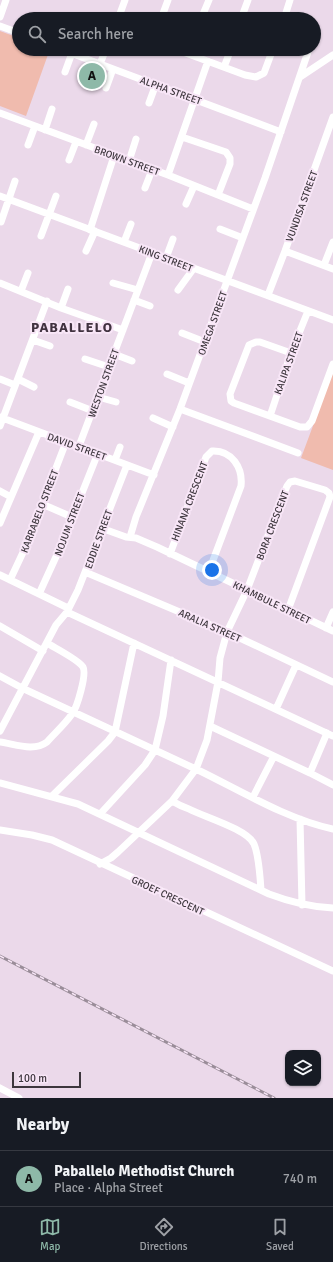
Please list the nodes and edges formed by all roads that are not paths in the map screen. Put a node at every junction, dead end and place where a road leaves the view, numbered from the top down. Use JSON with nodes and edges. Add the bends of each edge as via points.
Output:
{"nodes":[{"id":1,"x":6,"y":0,"type":"edge"},
{"id":2,"x":125,"y":0,"type":"edge"},
{"id":3,"x":168,"y":0,"type":"edge"},
{"id":4,"x":208,"y":0,"type":"edge"},
{"id":5,"x":248,"y":0,"type":"edge"},
{"id":6,"x":290,"y":0,"type":"edge"},
{"id":7,"x":121,"y":12,"type":"edge"},
{"id":8,"x":164,"y":12,"type":"edge"},
{"id":9,"x":204,"y":12,"type":"edge"},
{"id":10,"x":244,"y":12,"type":"edge"},
{"id":11,"x":286,"y":12,"type":"edge"},
{"id":12,"x":0,"y":17,"type":"edge"},
{"id":13,"x":0,"y":26,"type":"edge"},
{"id":14,"x":12,"y":31,"type":"edge"},
{"id":15,"x":333,"y":55,"type":"edge"},
{"id":16,"x":71,"y":56,"type":"edge"},
{"id":17,"x":78,"y":56,"type":"edge"},
{"id":18,"x":103,"y":56,"type":"edge"},
{"id":19,"x":198,"y":56,"type":"edge"},
{"id":20,"x":228,"y":56,"type":"edge"},
{"id":21,"x":271,"y":56,"type":"edge"},
{"id":22,"x":307,"y":56,"type":"edge"},
{"id":23,"x":208,"y":61,"type":"junction"},
{"id":24,"x":100,"y":64,"type":"junction"},
{"id":25,"x":224,"y":67,"type":"junction"},
{"id":26,"x":113,"y":69,"type":"junction"},
{"id":27,"x":65,"y":72,"type":"dead end"},
{"id":28,"x":300,"y":77,"type":"junction"},
{"id":29,"x":156,"y":84,"type":"junction"},
{"id":30,"x":106,"y":88,"type":"dead end"},
{"id":31,"x":194,"y":99,"type":"junction"},
{"id":32,"x":149,"y":103,"type":"dead end"},
{"id":33,"x":52,"y":109,"type":"dead end"},
{"id":34,"x":0,"y":113,"type":"edge"},
{"id":35,"x":333,"y":116,"type":"edge"},
{"id":36,"x":94,"y":124,"type":"dead end"},
{"id":37,"x":35,"y":126,"type":"junction"},
{"id":38,"x":331,"y":127,"type":"edge"},
{"id":39,"x":45,"y":130,"type":"junction"},
{"id":40,"x":280,"y":132,"type":"junction"},
{"id":41,"x":182,"y":137,"type":"junction"},
{"id":42,"x":136,"y":139,"type":"dead end"},
{"id":43,"x":76,"y":142,"type":"junction"},
{"id":44,"x":28,"y":145,"type":"dead end"},
{"id":45,"x":86,"y":145,"type":"junction"},
{"id":46,"x":114,"y":156,"type":"junction"},
{"id":47,"x":69,"y":160,"type":"dead end"},
{"id":48,"x":129,"y":161,"type":"junction"},
{"id":49,"x":152,"y":170,"type":"junction"},
{"id":50,"x":168,"y":175,"type":"junction"},
{"id":51,"x":15,"y":181,"type":"dead end"},
{"id":52,"x":194,"y":186,"type":"junction"},
{"id":53,"x":145,"y":188,"type":"dead end"},
{"id":54,"x":218,"y":195,"type":"junction"},
{"id":55,"x":0,"y":196,"type":"edge"},
{"id":56,"x":56,"y":196,"type":"dead end"},
{"id":57,"x":8,"y":199,"type":"junction"},
{"id":58,"x":186,"y":204,"type":"dead end"},
{"id":59,"x":253,"y":209,"type":"junction"},
{"id":60,"x":50,"y":214,"type":"junction"},
{"id":61,"x":1,"y":222,"type":"dead end"},
{"id":62,"x":131,"y":224,"type":"dead end"},
{"id":63,"x":220,"y":229,"type":"dead end"},
{"id":64,"x":93,"y":231,"type":"junction"},
{"id":65,"x":41,"y":236,"type":"dead end"},
{"id":66,"x":243,"y":238,"type":"junction"},
{"id":67,"x":173,"y":239,"type":"dead end"},
{"id":68,"x":124,"y":242,"type":"junction"},
{"id":69,"x":333,"y":242,"type":"edge"},
{"id":70,"x":86,"y":251,"type":"dead end"},
{"id":71,"x":285,"y":251,"type":"junction"},
{"id":72,"x":152,"y":253,"type":"junction"},
{"id":73,"x":166,"y":258,"type":"junction"},
{"id":74,"x":324,"y":266,"type":"junction"},
{"id":75,"x":194,"y":268,"type":"junction"},
{"id":76,"x":333,"y":269,"type":"edge"},
{"id":77,"x":28,"y":273,"type":"dead end"},
{"id":78,"x":227,"y":281,"type":"junction"},
{"id":79,"x":0,"y":283,"type":"edge"},
{"id":80,"x":114,"y":283,"type":"dead end"},
{"id":81,"x":68,"y":289,"type":"dead end"},
{"id":82,"x":138,"y":290,"type":"junction"},
{"id":83,"x":178,"y":290,"type":"dead end"},
{"id":84,"x":21,"y":291,"type":"junction"},
{"id":85,"x":268,"y":295,"type":"junction"},
{"id":86,"x":134,"y":300,"type":"junction"},
{"id":87,"x":47,"y":301,"type":"junction"},
{"id":88,"x":150,"y":306,"type":"dead end"},
{"id":89,"x":61,"y":308,"type":"junction"},
{"id":90,"x":308,"y":311,"type":"junction"},
{"id":91,"x":333,"y":320,"type":"edge"},
{"id":92,"x":123,"y":330,"type":"junction"},
{"id":93,"x":182,"y":333,"type":"dead end"},
{"id":94,"x":33,"y":340,"type":"junction"},
{"id":95,"x":205,"y":342,"type":"junction"},
{"id":96,"x":50,"y":346,"type":"dead end"},
{"id":97,"x":291,"y":353,"type":"junction"},
{"id":98,"x":114,"y":354,"type":"junction"},
{"id":99,"x":85,"y":358,"type":"dead end"},
{"id":100,"x":132,"y":361,"type":"dead end"},
{"id":101,"x":333,"y":364,"type":"edge"},
{"id":102,"x":109,"y":367,"type":"junction"},
{"id":103,"x":167,"y":374,"type":"dead end"},
{"id":104,"x":0,"y":379,"type":"edge"},
{"id":105,"x":17,"y":382,"type":"junction"},
{"id":106,"x":190,"y":383,"type":"junction"},
{"id":107,"x":34,"y":387,"type":"dead end"},
{"id":108,"x":98,"y":397,"type":"junction"},
{"id":109,"x":70,"y":402,"type":"dead end"},
{"id":110,"x":116,"y":402,"type":"dead end"},
{"id":111,"x":180,"y":409,"type":"junction"},
{"id":112,"x":93,"y":411,"type":"junction"},
{"id":113,"x":270,"y":416,"type":"junction"},
{"id":114,"x":2,"y":417,"type":"edge"},
{"id":115,"x":153,"y":418,"type":"dead end"},
{"id":116,"x":0,"y":426,"type":"edge"},
{"id":117,"x":173,"y":426,"type":"junction"},
{"id":118,"x":39,"y":432,"type":"junction"},
{"id":119,"x":66,"y":442,"type":"junction"},
{"id":120,"x":79,"y":446,"type":"junction"},
{"id":121,"x":120,"y":447,"type":"dead end"},
{"id":122,"x":98,"y":453,"type":"junction"},
{"id":123,"x":298,"y":454,"type":"dead end"},
{"id":124,"x":115,"y":460,"type":"junction"},
{"id":125,"x":127,"y":464,"type":"junction"},
{"id":126,"x":154,"y":475,"type":"junction"},
{"id":127,"x":0,"y":492,"type":"edge"},
{"id":128,"x":11,"y":497,"type":"junction"},
{"id":129,"x":42,"y":504,"type":"junction"},
{"id":130,"x":72,"y":517,"type":"junction"},
{"id":131,"x":0,"y":523,"type":"edge"},
{"id":132,"x":101,"y":528,"type":"junction"},
{"id":133,"x":130,"y":537,"type":"junction"},
{"id":134,"x":170,"y":554,"type":"junction"},
{"id":135,"x":209,"y":571,"type":"junction"},
{"id":136,"x":85,"y":572,"type":"junction"},
{"id":137,"x":0,"y":575,"type":"edge"},
{"id":138,"x":10,"y":580,"type":"junction"},
{"id":139,"x":247,"y":590,"type":"junction"},
{"id":140,"x":39,"y":594,"type":"junction"},
{"id":141,"x":67,"y":610,"type":"junction"},
{"id":142,"x":288,"y":610,"type":"junction"},
{"id":143,"x":333,"y":612,"type":"edge"},
{"id":144,"x":0,"y":626,"type":"edge"},
{"id":145,"x":330,"y":630,"type":"edge"},
{"id":146,"x":227,"y":632,"type":"junction"},
{"id":147,"x":47,"y":643,"type":"junction"},
{"id":148,"x":134,"y":643,"type":"junction"},
{"id":149,"x":43,"y":651,"type":"junction"},
{"id":150,"x":171,"y":660,"type":"junction"},
{"id":151,"x":296,"y":665,"type":"junction"},
{"id":152,"x":0,"y":676,"type":"edge"},
{"id":153,"x":218,"y":682,"type":"junction"},
{"id":154,"x":333,"y":682,"type":"edge"},
{"id":155,"x":22,"y":688,"type":"junction"},
{"id":156,"x":276,"y":709,"type":"junction"},
{"id":157,"x":73,"y":713,"type":"junction"},
{"id":158,"x":210,"y":726,"type":"junction"},
{"id":159,"x":1,"y":727,"type":"edge"},
{"id":160,"x":115,"y":732,"type":"junction"},
{"id":161,"x":330,"y":734,"type":"edge"},
{"id":162,"x":0,"y":742,"type":"edge"},
{"id":163,"x":155,"y":750,"type":"junction"},
{"id":164,"x":274,"y":756,"type":"junction"},
{"id":165,"x":196,"y":769,"type":"junction"},
{"id":166,"x":310,"y":773,"type":"junction"},
{"id":167,"x":0,"y":783,"type":"edge"},
{"id":168,"x":333,"y":785,"type":"edge"},
{"id":169,"x":52,"y":796,"type":"junction"},
{"id":170,"x":253,"y":797,"type":"junction"},
{"id":171,"x":172,"y":801,"type":"junction"},
{"id":172,"x":101,"y":813,"type":"junction"},
{"id":173,"x":300,"y":819,"type":"junction"},
{"id":174,"x":333,"y":829,"type":"edge"},
{"id":175,"x":0,"y":830,"type":"edge"},
{"id":176,"x":139,"y":832,"type":"junction"},
{"id":177,"x":100,"y":864,"type":"junction"},
{"id":178,"x":262,"y":890,"type":"junction"},
{"id":179,"x":302,"y":905,"type":"junction"},
{"id":180,"x":333,"y":908,"type":"edge"},
{"id":181,"x":333,"y":971,"type":"edge"},
{"id":182,"x":0,"y":1088,"type":"edge"},
{"id":183,"x":19,"y":1098,"type":"edge"}],
"edges":[{"from":1,"to":12,"type":"street"},
{"from":2,"to":7,"type":"street"},
{"from":3,"to":8,"type":"street"},
{"from":4,"to":9,"type":"street"},
{"from":5,"to":10,"type":"street"},
{"from":6,"to":11,"type":"street"},
{"from":13,"to":14,"type":"street"},
{"from":15,"to":28,"type":"street"},
{"from":16,"to":27,"type":"street"},
{"from":17,"to":24,"type":"street","name":"ALPHA STREET"},
{"from":18,"to":24,"type":"street"},
{"from":19,"to":23,"type":"street"},
{"from":20,"to":25,"type":"street"},
{"from":21,"to":25,"type":"street","via":[[264,73],[258,76],[252,77]]},
{"from":22,"to":28,"type":"street","name":"OMEGA STREET"},
{"from":23,"to":25,"type":"street"},
{"from":23,"to":31,"type":"street"},
{"from":24,"to":26,"type":"street","name":"ALPHA STREET"},
{"from":26,"to":29,"type":"street","name":"ALPHA STREET"},
{"from":26,"to":30,"type":"street"},
{"from":28,"to":40,"type":"street","name":"OMEGA STREET"},
{"from":29,"to":31,"type":"street","name":"ALPHA STREET"},
{"from":29,"to":32,"type":"street"},
{"from":31,"to":40,"type":"street","name":"ALPHA STREET"},
{"from":31,"to":41,"type":"street"},
{"from":33,"to":39,"type":"street"},
{"from":34,"to":37,"type":"street","name":"BROWN STREET"},
{"from":35,"to":38,"type":"street","name":"VUNDISA STREET"},
{"from":36,"to":45,"type":"street"},
{"from":37,"to":39,"type":"street","name":"BROWN STREET"},
{"from":37,"to":44,"type":"street"},
{"from":38,"to":71,"type":"street","name":"VUNDISA STREET"},
{"from":39,"to":43,"type":"street","name":"BROWN STREET"},
{"from":40,"to":59,"type":"street","name":"OMEGA STREET"},
{"from":41,"to":50,"type":"street"},
{"from":41,"to":54,"type":"street","via":[[226,152],[229,156],[230,164]]},
{"from":42,"to":48,"type":"street"},
{"from":43,"to":45,"type":"street","name":"BROWN STREET"},
{"from":43,"to":47,"type":"street"},
{"from":45,"to":46,"type":"street","name":"BROWN STREET"},
{"from":46,"to":48,"type":"street","name":"BROWN STREET"},
{"from":46,"to":64,"type":"street"},
{"from":48,"to":49,"type":"street","name":"BROWN STREET"},
{"from":49,"to":50,"type":"street","name":"BROWN STREET"},
{"from":49,"to":53,"type":"street"},
{"from":50,"to":52,"type":"street","name":"BROWN STREET"},
{"from":51,"to":57,"type":"street"},
{"from":52,"to":54,"type":"street","name":"BROWN STREET"},
{"from":52,"to":58,"type":"street"},
{"from":54,"to":59,"type":"street","name":"BROWN STREET"},
{"from":55,"to":57,"type":"street","name":"KING STREET"},
{"from":56,"to":60,"type":"street"},
{"from":57,"to":60,"type":"street","name":"KING STREET"},
{"from":57,"to":61,"type":"street"},
{"from":59,"to":66,"type":"street","name":"OMEGA STREET"},
{"from":60,"to":64,"type":"street","name":"KING STREET"},
{"from":60,"to":65,"type":"street"},
{"from":62,"to":68,"type":"street"},
{"from":63,"to":66,"type":"street"},
{"from":64,"to":68,"type":"street","name":"KING STREET"},
{"from":64,"to":70,"type":"street"},
{"from":66,"to":78,"type":"street","name":"OMEGA STREET"},
{"from":67,"to":73,"type":"street"},
{"from":68,"to":72,"type":"street","name":"KING STREET"},
{"from":69,"to":74,"type":"street"},
{"from":71,"to":74,"type":"street"},
{"from":71,"to":85,"type":"street","name":"VUNDISA STREET"},
{"from":72,"to":73,"type":"street","name":"KING STREET"},
{"from":72,"to":82,"type":"street","name":"WESTON STREET"},
{"from":73,"to":75,"type":"street","name":"KING STREET"},
{"from":74,"to":76,"type":"street"},
{"from":75,"to":78,"type":"street","name":"KING STREET"},
{"from":75,"to":83,"type":"street"},
{"from":77,"to":84,"type":"street"},
{"from":78,"to":85,"type":"street","name":"KING STREET"},
{"from":78,"to":95,"type":"street","name":"OMEGA STREET"},
{"from":79,"to":84,"type":"street"},
{"from":80,"to":82,"type":"street"},
{"from":81,"to":89,"type":"street"},
{"from":82,"to":86,"type":"street","name":"WESTON STREET"},
{"from":84,"to":87,"type":"street"},
{"from":85,"to":90,"type":"street","name":"KING STREET"},
{"from":86,"to":88,"type":"street"},
{"from":86,"to":92,"type":"street","name":"WESTON STREET"},
{"from":87,"to":89,"type":"street"},
{"from":87,"to":94,"type":"street"},
{"from":89,"to":92,"type":"street"},
{"from":90,"to":91,"type":"street","name":"KING STREET"},
{"from":90,"to":97,"type":"street","name":"KALIPA STREET"},
{"from":92,"to":98,"type":"street","name":"WESTON STREET"},
{"from":93,"to":95,"type":"street"},
{"from":94,"to":96,"type":"street"},
{"from":94,"to":105,"type":"street"},
{"from":95,"to":106,"type":"street","name":"OMEGA STREET"},
{"from":97,"to":113,"type":"street","name":"KALIPA STREET"},
{"from":97,"to":113,"type":"street","via":[[260,342],[249,345],[230,394],[234,403]]},
{"from":98,"to":100,"type":"street"},
{"from":98,"to":102,"type":"street","name":"WESTON STREET"},
{"from":99,"to":102,"type":"street"},
{"from":101,"to":113,"type":"street","via":[[308,426],[300,427]]},
{"from":102,"to":108,"type":"street","name":"WESTON STREET"},
{"from":103,"to":106,"type":"street"},
{"from":104,"to":105,"type":"street"},
{"from":105,"to":107,"type":"street"},
{"from":105,"to":114,"type":"street"},
{"from":106,"to":111,"type":"street","name":"OMEGA STREET"},
{"from":108,"to":110,"type":"street"},
{"from":108,"to":112,"type":"street","name":"WESTON STREET"},
{"from":109,"to":112,"type":"street"},
{"from":111,"to":117,"type":"street","name":"OMEGA STREET"},
{"from":111,"to":123,"type":"street"},
{"from":112,"to":120,"type":"street","name":"WESTON STREET"},
{"from":114,"to":116,"type":"street"},
{"from":114,"to":118,"type":"street","name":"DAVID STREET"},
{"from":115,"to":117,"type":"street"},
{"from":117,"to":126,"type":"street","name":"OMEGA STREET"},
{"from":118,"to":119,"type":"street","name":"DAVID STREET"},
{"from":118,"to":128,"type":"street"},
{"from":119,"to":120,"type":"street","name":"DAVID STREET"},
{"from":119,"to":129,"type":"street","name":"KARRABELO STREET"},
{"from":120,"to":122,"type":"street","name":"DAVID STREET"},
{"from":121,"to":124,"type":"street"},
{"from":122,"to":124,"type":"street","name":"DAVID STREET"},
{"from":122,"to":130,"type":"street","name":"NOJUM STREET"},
{"from":124,"to":125,"type":"street","name":"DAVID STREET"},
{"from":125,"to":126,"type":"street","name":"DAVID STREET"},
{"from":125,"to":132,"type":"street","name":"EDDIE STREET"},
{"from":126,"to":133,"type":"street","name":"OMEGA STREET"},
{"from":127,"to":128,"type":"street"},
{"from":128,"to":131,"type":"street"},
{"from":129,"to":130,"type":"street"},
{"from":129,"to":138,"type":"street","name":"KARRABELO STREET"},
{"from":130,"to":140,"type":"street","name":"NOJUM STREET"},
{"from":132,"to":133,"type":"street","name":"KHAMBULE STREET"},
{"from":132,"to":136,"type":"street","name":"EDDIE STREET"},
{"from":133,"to":134,"type":"street","name":"KHAMBULE STREET"},
{"from":134,"to":135,"type":"street","name":"KHAMBULE STREET"},
{"from":134,"to":135,"type":"street","name":"HINANA CRESCENT","via":[[206,457],[212,451],[226,454],[238,464],[242,476],[241,486]]},
{"from":135,"to":139,"type":"street","name":"KHAMBULE STREET"},
{"from":136,"to":141,"type":"street","name":"EDDIE STREET"},
{"from":136,"to":146,"type":"street","name":"ARALIA STREET"},
{"from":137,"to":138,"type":"street"},
{"from":138,"to":140,"type":"street"},
{"from":139,"to":142,"type":"street","name":"KHAMBULE STREET"},
{"from":139,"to":142,"type":"street","name":"BORA CRESCENT","via":[[289,483],[295,481],[327,492],[330,499]]},
{"from":139,"to":146,"type":"street"},
{"from":140,"to":141,"type":"street"},
{"from":141,"to":147,"type":"street","name":"EDDIE STREET"},
{"from":141,"to":148,"type":"street"},
{"from":142,"to":145,"type":"street","name":"KHAMBULE STREET"},
{"from":143,"to":145,"type":"street"},
{"from":144,"to":149,"type":"street"},
{"from":146,"to":151,"type":"street","name":"ARALIA STREET"},
{"from":146,"to":153,"type":"street","via":[[220,658]]},
{"from":147,"to":149,"type":"street","name":"EDDIE STREET"},
{"from":147,"to":157,"type":"street","via":[[79,662],[85,672]]},
{"from":148,"to":150,"type":"street"},
{"from":148,"to":160,"type":"street"},
{"from":149,"to":155,"type":"street","name":"EDDIE STREET"},
{"from":150,"to":153,"type":"street"},
{"from":150,"to":163,"type":"street"},
{"from":151,"to":154,"type":"street","name":"ARALIA STREET"},
{"from":151,"to":156,"type":"street"},
{"from":152,"to":155,"type":"street"},
{"from":153,"to":156,"type":"street"},
{"from":153,"to":158,"type":"street"},
{"from":155,"to":157,"type":"street"},
{"from":155,"to":159,"type":"street","name":"EDDIE STREET"},
{"from":156,"to":161,"type":"street"},
{"from":157,"to":160,"type":"street"},
{"from":157,"to":162,"type":"street","via":[[42,745],[32,747]]},
{"from":158,"to":164,"type":"street"},
{"from":158,"to":165,"type":"street"},
{"from":160,"to":163,"type":"street"},
{"from":160,"to":169,"type":"street"},
{"from":161,"to":166,"type":"street"},
{"from":163,"to":165,"type":"street"},
{"from":163,"to":172,"type":"street","via":[[145,765]]},
{"from":164,"to":166,"type":"street"},
{"from":164,"to":170,"type":"street"},
{"from":165,"to":170,"type":"street"},
{"from":165,"to":171,"type":"street"},
{"from":166,"to":168,"type":"street"},
{"from":167,"to":169,"type":"street"},
{"from":169,"to":172,"type":"street"},
{"from":170,"to":173,"type":"street"},
{"from":171,"to":176,"type":"street"},
{"from":171,"to":178,"type":"street","via":[[224,824],[252,840]]},
{"from":172,"to":176,"type":"street"},
{"from":173,"to":174,"type":"street"},
{"from":173,"to":179,"type":"street"},
{"from":175,"to":177,"type":"street","name":"GROEF CRESCENT","via":[[52,840]]},
{"from":176,"to":177,"type":"street","via":[[111,858]]},
{"from":176,"to":178,"type":"street"},
{"from":177,"to":181,"type":"street","name":"GROEF CRESCENT"},
{"from":178,"to":179,"type":"street"},
{"from":179,"to":180,"type":"street"},
{"from":182,"to":183,"type":"street"}]}
